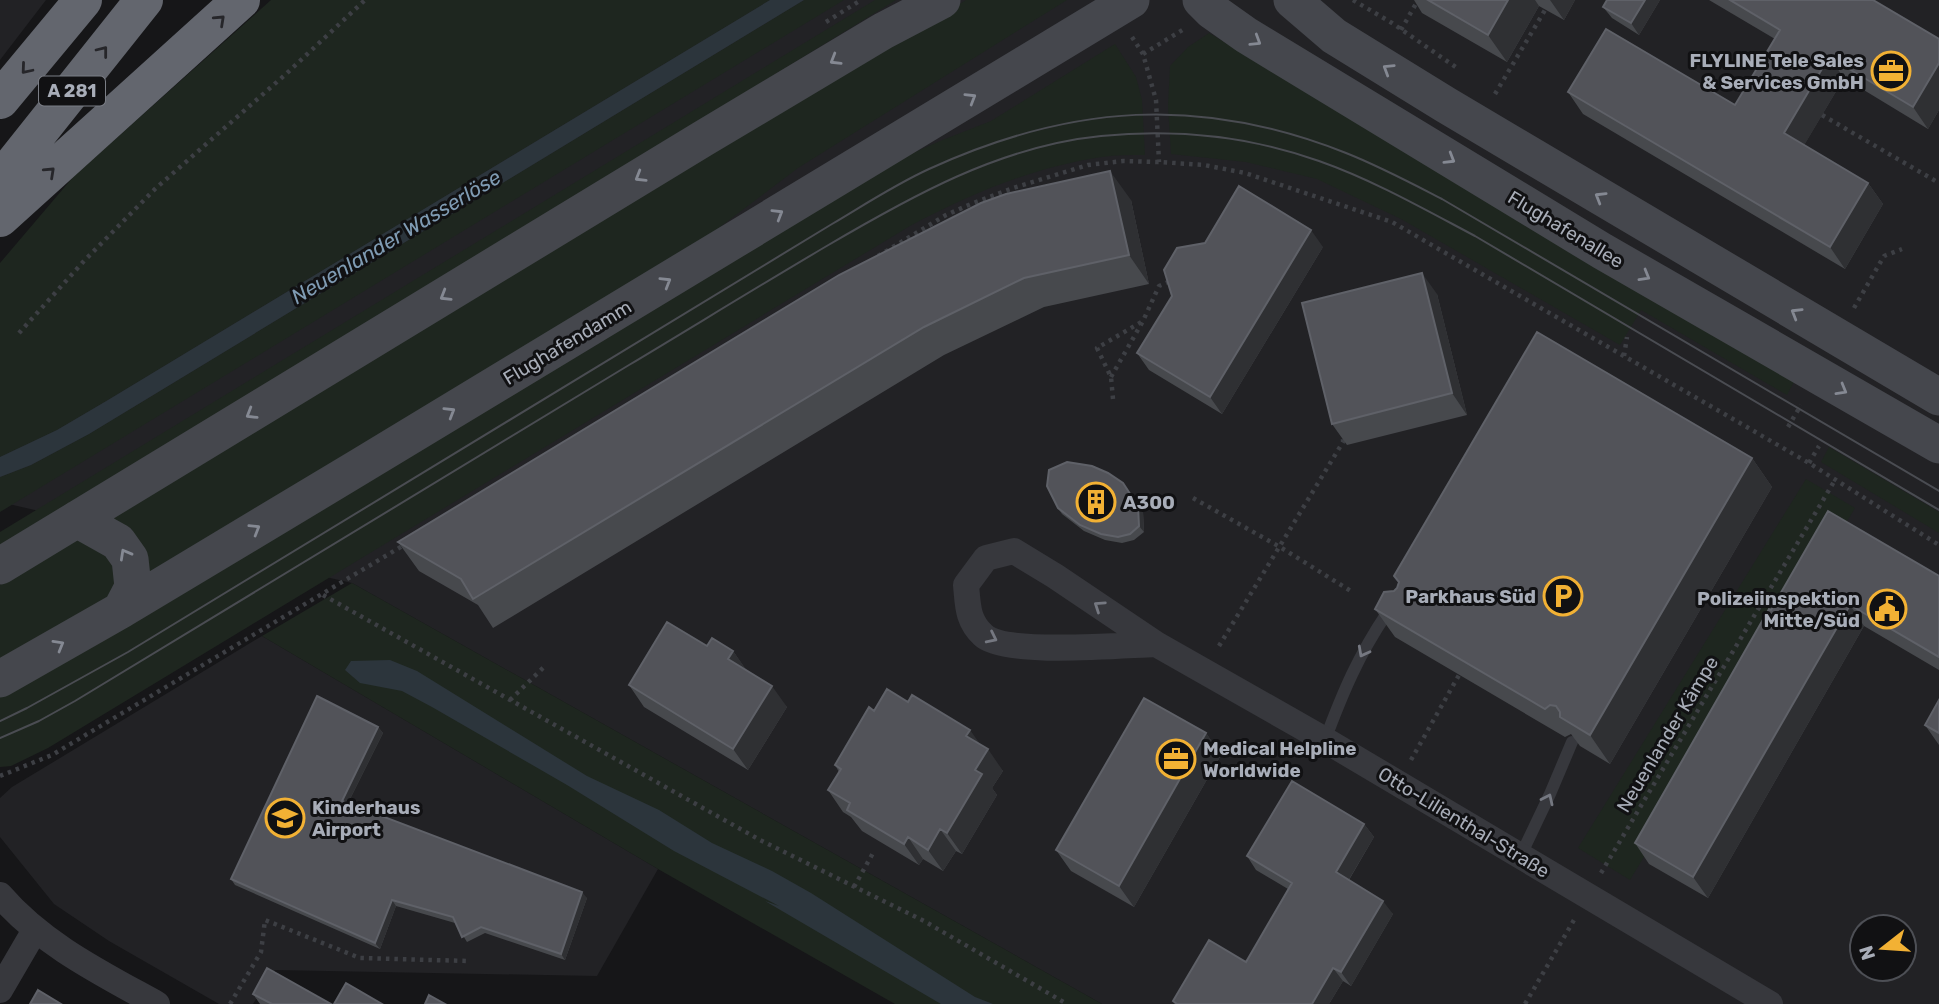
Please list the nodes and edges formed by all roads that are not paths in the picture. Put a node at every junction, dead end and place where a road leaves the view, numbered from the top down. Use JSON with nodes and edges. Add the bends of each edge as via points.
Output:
{"nodes":[{"id":1,"x":83,"y":0,"type":"edge"},
{"id":2,"x":144,"y":0,"type":"edge"},
{"id":3,"x":241,"y":0,"type":"edge"},
{"id":4,"x":942,"y":0,"type":"edge"},
{"id":5,"x":1201,"y":0,"type":"edge"},
{"id":6,"x":1292,"y":0,"type":"edge"},
{"id":7,"x":1124,"y":5,"type":"edge"},
{"id":8,"x":906,"y":13,"type":"edge"},
{"id":9,"x":0,"y":100,"type":"edge"},
{"id":10,"x":0,"y":181,"type":"edge"},
{"id":11,"x":0,"y":218,"type":"edge"},
{"id":12,"x":1939,"y":397,"type":"edge"},
{"id":13,"x":1939,"y":445,"type":"edge"},
{"id":14,"x":77,"y":519,"type":"junction"},
{"id":15,"x":0,"y":566,"type":"edge"},
{"id":16,"x":121,"y":610,"type":"junction"},
{"id":17,"x":1410,"y":612,"type":"edge"},
{"id":18,"x":1156,"y":644,"type":"junction"},
{"id":19,"x":0,"y":679,"type":"edge"},
{"id":20,"x":1325,"y":740,"type":"junction"},
{"id":21,"x":1572,"y":742,"type":"edge"},
{"id":22,"x":1521,"y":855,"type":"junction"},
{"id":23,"x":0,"y":895,"type":"edge"},
{"id":24,"x":35,"y":930,"type":"junction"},
{"id":25,"x":0,"y":990,"type":"edge"},
{"id":26,"x":157,"y":1004,"type":"edge"},
{"id":27,"x":1770,"y":1004,"type":"edge"}],
"edges":[{"from":1,"to":9,"type":"highway","number":"A 281","one_way":true},
{"from":10,"to":2,"type":"highway","number":"A 281","one_way":true},
{"from":11,"to":3,"type":"highway","one_way":true},
{"from":4,"to":8,"type":"main road"},
{"from":5,"to":13,"type":"main road","name":"Flughafenallee","one_way":true,"via":[[1246,35],[1591,244]]},
{"from":12,"to":6,"type":"main road","one_way":true,"via":[[1446,105],[1334,36]]},
{"from":16,"to":7,"type":"main road","name":"Flughafendamm","one_way":true},
{"from":8,"to":14,"type":"main road","one_way":true},
{"from":14,"to":15,"type":"main road"},
{"from":16,"to":14,"type":"main road","one_way":true,"via":[[133,587],[130,559],[118,542]]},
{"from":19,"to":16,"type":"main road","name":"Flughafendamm","one_way":true},
{"from":17,"to":20,"type":"lane","one_way":true,"via":[[1387,613],[1371,637]]},
{"from":18,"to":18,"type":"street","name":"Otto-Lilienthal-Straße","one_way":true,"via":[[1014,551],[986,558],[966,585],[968,613],[984,637],[1009,645]]},
{"from":18,"to":20,"type":"street","name":"Otto-Lilienthal-Straße"},
{"from":20,"to":22,"type":"street","name":"Otto-Lilienthal-Straße"},
{"from":22,"to":21,"type":"lane","one_way":true},
{"from":22,"to":27,"type":"street","name":"Otto-Lilienthal-Straße"},
{"from":23,"to":24,"type":"street"},
{"from":24,"to":25,"type":"street"},
{"from":24,"to":26,"type":"street"}]}
